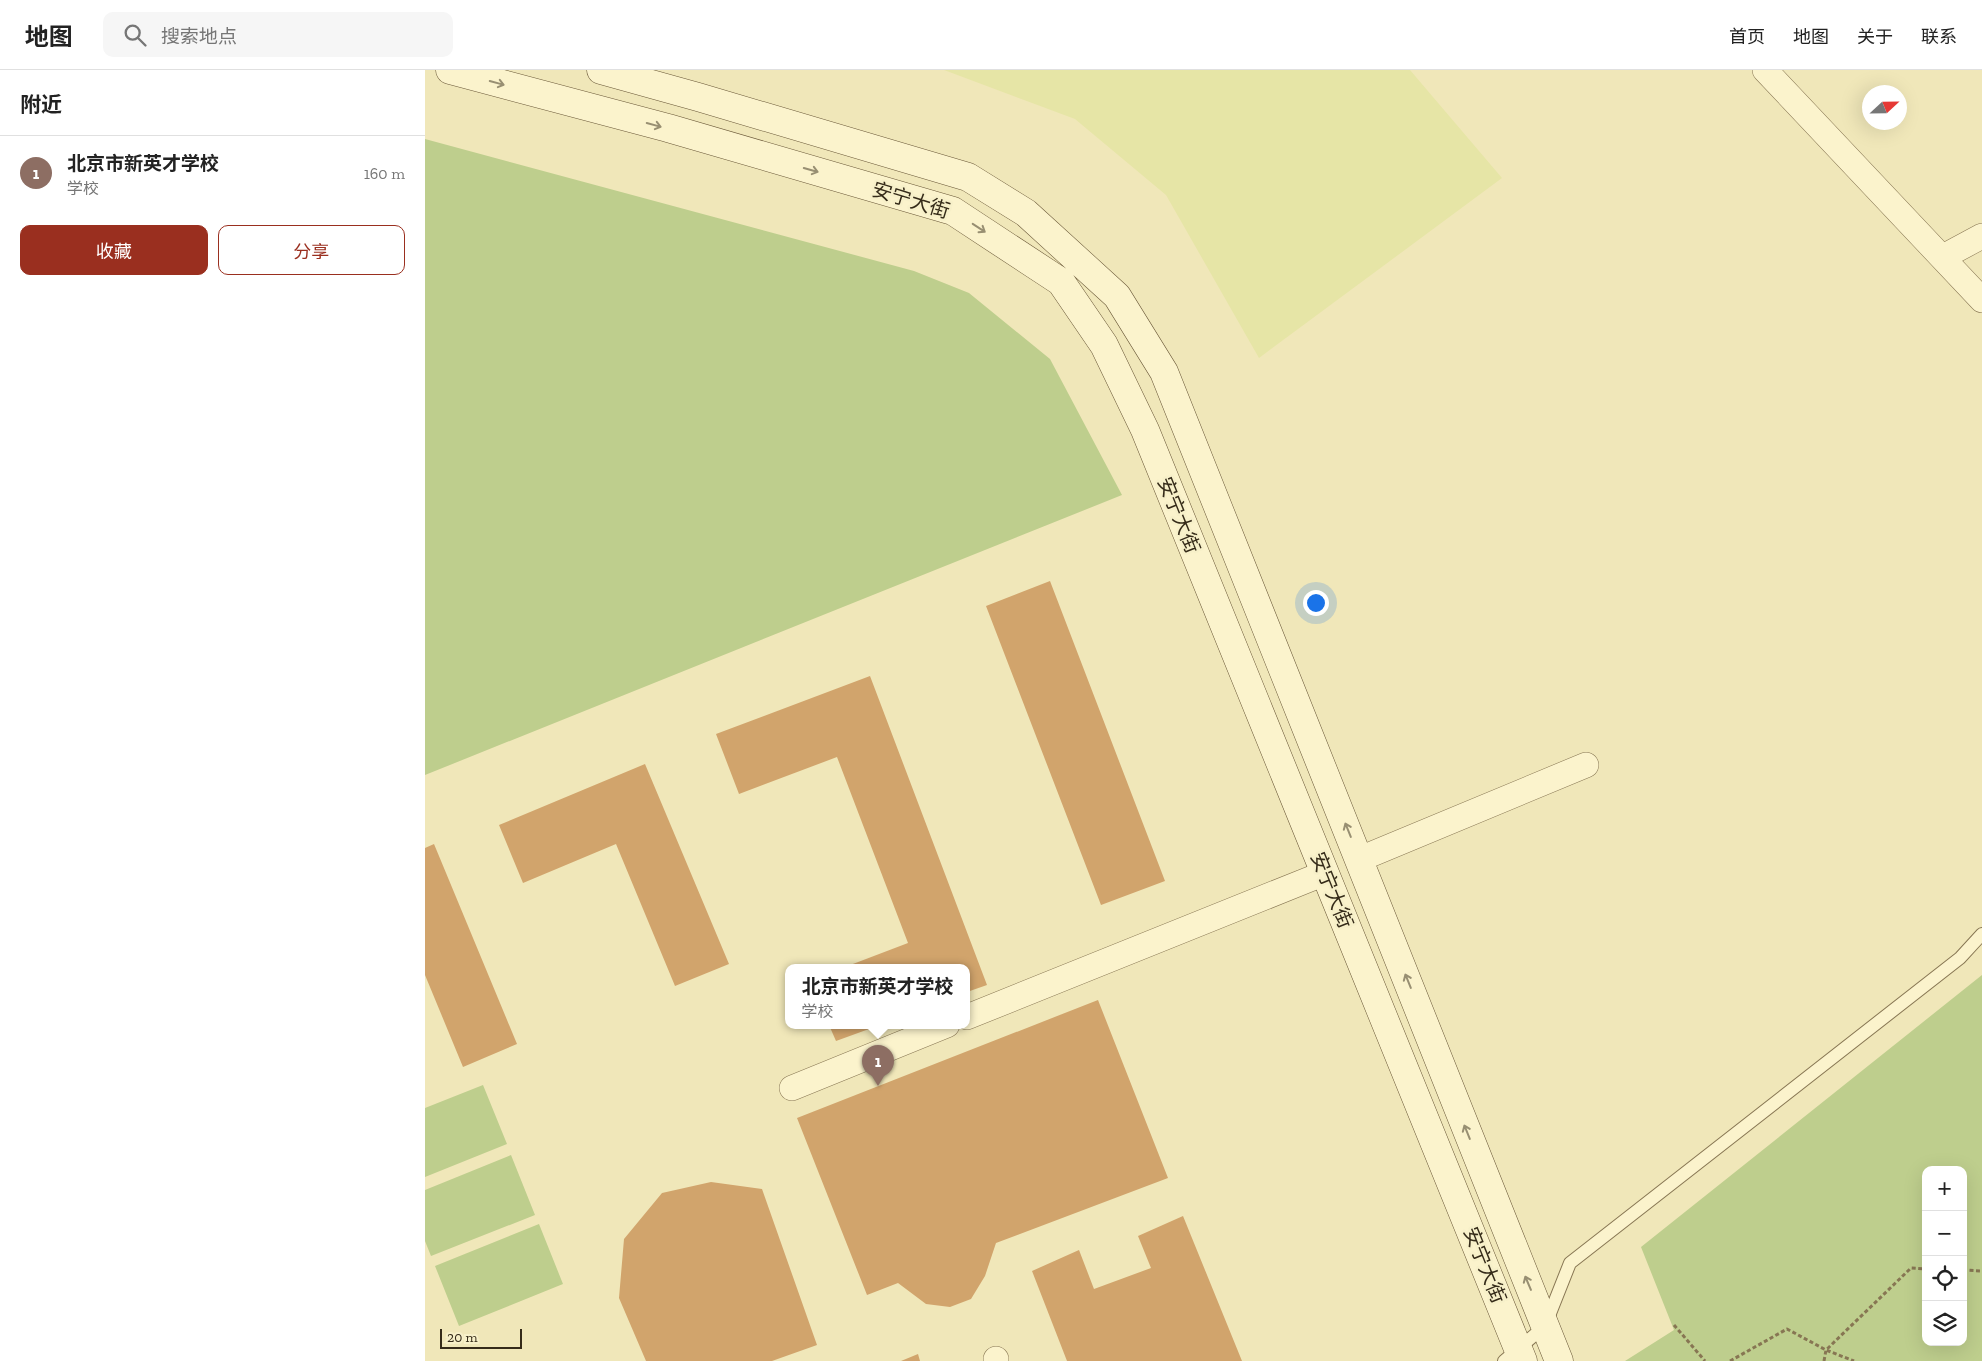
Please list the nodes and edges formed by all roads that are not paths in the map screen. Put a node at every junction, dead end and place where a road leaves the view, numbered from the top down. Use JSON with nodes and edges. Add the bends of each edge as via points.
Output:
{"nodes":[{"id":1,"x":450,"y":70,"type":"edge"},
{"id":2,"x":601,"y":70,"type":"edge"},
{"id":3,"x":1765,"y":70,"type":"edge"},
{"id":4,"x":1982,"y":236,"type":"edge"},
{"id":5,"x":1943,"y":257,"type":"junction"},
{"id":6,"x":1982,"y":300,"type":"edge"},
{"id":7,"x":1586,"y":765,"type":"dead end"},
{"id":8,"x":1359,"y":859,"type":"junction"},
{"id":9,"x":1325,"y":873,"type":"junction"},
{"id":10,"x":1982,"y":934,"type":"edge"},
{"id":11,"x":970,"y":1016,"type":"edge"},
{"id":12,"x":937,"y":1029,"type":"edge"},
{"id":13,"x":792,"y":1088,"type":"dead end"},
{"id":14,"x":1545,"y":1326,"type":"junction"},
{"id":15,"x":1515,"y":1357,"type":"edge"},
{"id":16,"x":1559,"y":1361,"type":"edge"}],
"edges":[{"from":1,"to":9,"type":"main road","name":"安宁大街","one_way":true,"via":[[668,128],[953,211],[1061,282],[1104,345],[1145,430]]},
{"from":8,"to":2,"type":"main road","name":"安宁大街","one_way":true,"via":[[1164,372],[1117,296],[1026,213],[968,177]]},
{"from":3,"to":5,"type":"street"},
{"from":4,"to":5,"type":"street"},
{"from":5,"to":6,"type":"street"},
{"from":7,"to":8,"type":"street"},
{"from":14,"to":8,"type":"main road","name":"安宁大街","one_way":true},
{"from":9,"to":11,"type":"street"},
{"from":9,"to":15,"type":"main road","name":"安宁大街"},
{"from":10,"to":14,"type":"lane","via":[[1960,958],[1570,1262]]},
{"from":12,"to":13,"type":"street"},
{"from":14,"to":15,"type":"lane"},
{"from":14,"to":16,"type":"main road","name":"安宁大街"}]}
